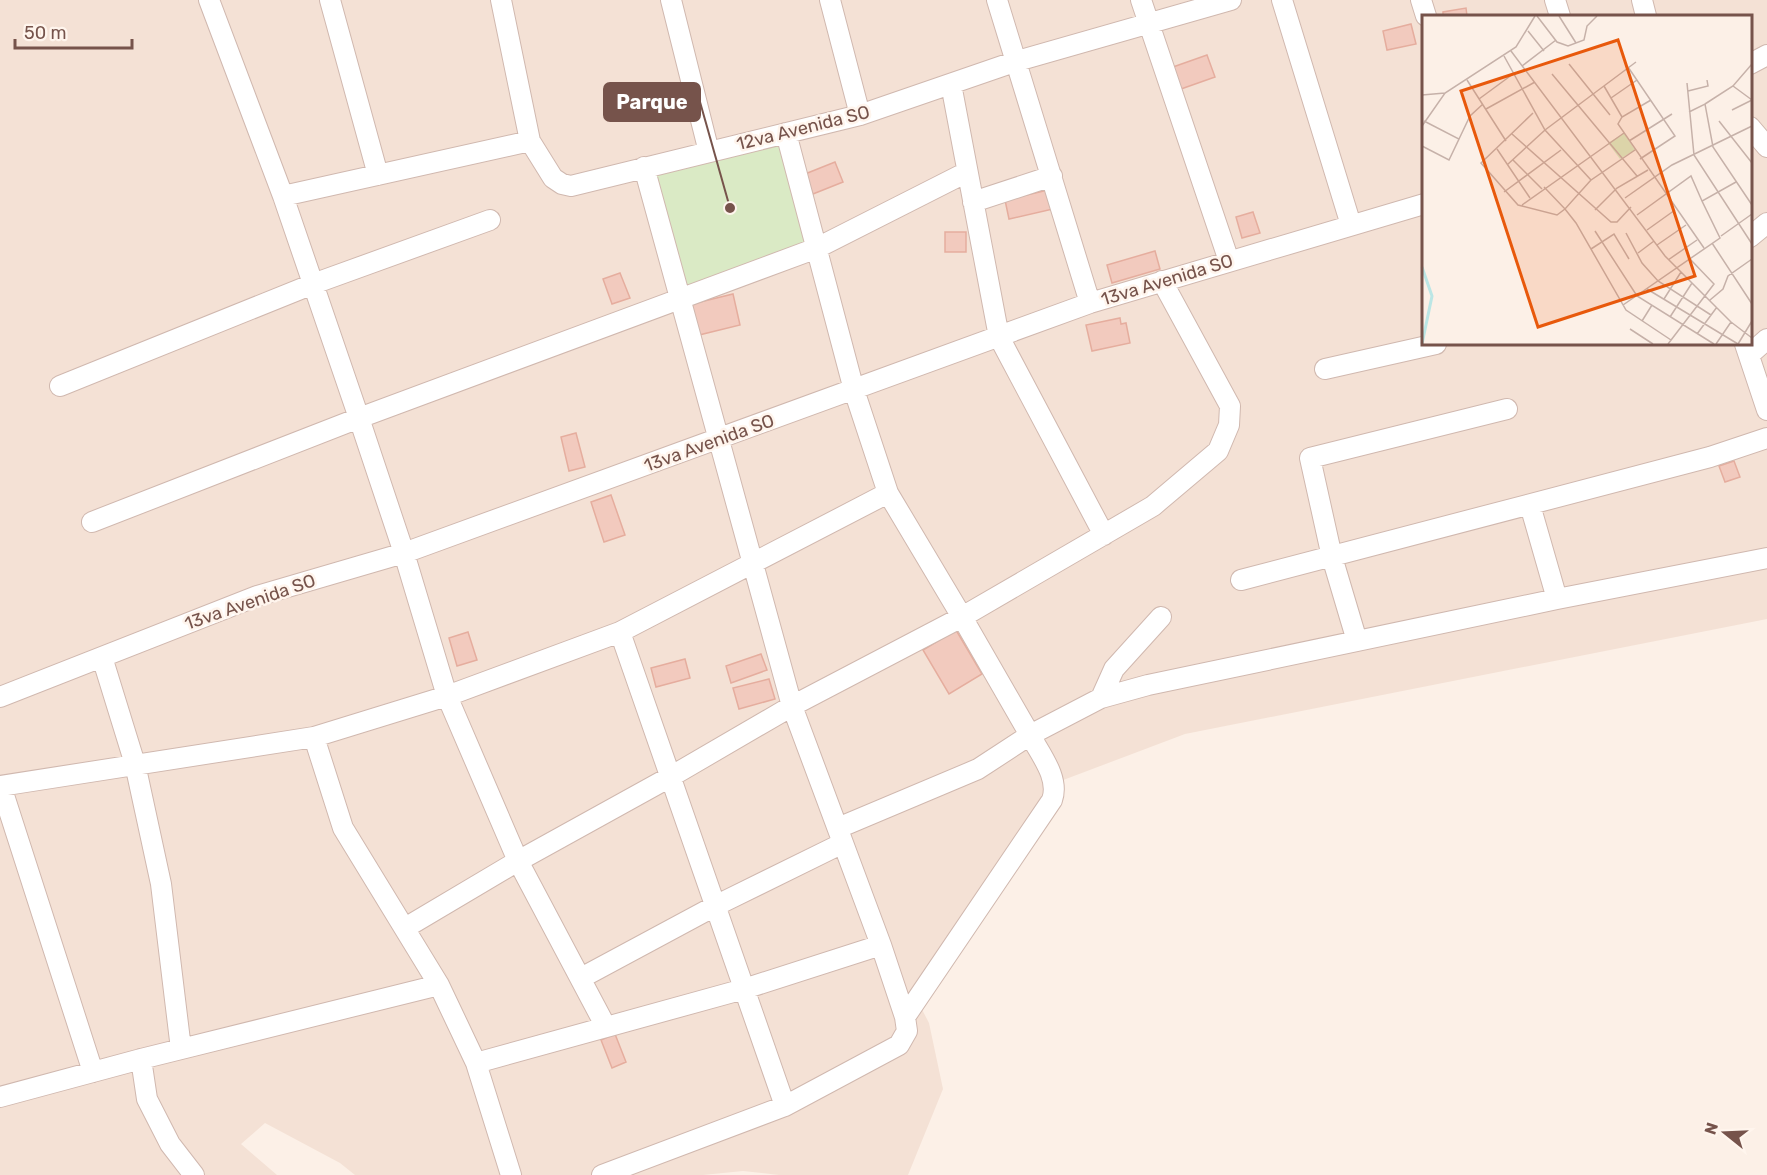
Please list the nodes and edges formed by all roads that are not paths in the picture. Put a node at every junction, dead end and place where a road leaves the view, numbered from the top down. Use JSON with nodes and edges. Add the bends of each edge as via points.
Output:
{"nodes":[{"id":1,"x":209,"y":0,"type":"edge"},
{"id":2,"x":330,"y":0,"type":"edge"},
{"id":3,"x":501,"y":0,"type":"edge"},
{"id":4,"x":671,"y":0,"type":"edge"},
{"id":5,"x":830,"y":0,"type":"edge"},
{"id":6,"x":997,"y":0,"type":"edge"},
{"id":7,"x":1141,"y":0,"type":"edge"},
{"id":8,"x":1231,"y":0,"type":"edge"},
{"id":9,"x":1282,"y":0,"type":"edge"},
{"id":10,"x":1421,"y":0,"type":"edge"},
{"id":11,"x":1555,"y":0,"type":"edge"},
{"id":12,"x":1642,"y":0,"type":"edge"},
{"id":13,"x":1426,"y":15,"type":"edge"},
{"id":14,"x":1560,"y":15,"type":"edge"},
{"id":15,"x":1646,"y":15,"type":"edge"},
{"id":16,"x":1148,"y":24,"type":"junction"},
{"id":17,"x":1767,"y":55,"type":"edge"},
{"id":18,"x":1014,"y":62,"type":"junction"},
{"id":19,"x":1752,"y":63,"type":"edge"},
{"id":20,"x":951,"y":84,"type":"junction"},
{"id":21,"x":860,"y":115,"type":"junction"},
{"id":22,"x":1752,"y":129,"type":"edge"},
{"id":23,"x":786,"y":133,"type":"junction"},
{"id":24,"x":530,"y":141,"type":"junction"},
{"id":25,"x":1767,"y":147,"type":"edge"},
{"id":26,"x":709,"y":152,"type":"junction"},
{"id":27,"x":644,"y":167,"type":"junction"},
{"id":28,"x":967,"y":172,"type":"junction"},
{"id":29,"x":378,"y":175,"type":"junction"},
{"id":30,"x":1052,"y":176,"type":"junction"},
{"id":31,"x":283,"y":196,"type":"junction"},
{"id":32,"x":973,"y":202,"type":"junction"},
{"id":33,"x":1422,"y":205,"type":"edge"},
{"id":34,"x":490,"y":220,"type":"dead end"},
{"id":35,"x":1767,"y":223,"type":"edge"},
{"id":36,"x":1351,"y":225,"type":"junction"},
{"id":37,"x":1752,"y":235,"type":"edge"},
{"id":38,"x":817,"y":248,"type":"junction"},
{"id":39,"x":1229,"y":261,"type":"junction"},
{"id":40,"x":1162,"y":281,"type":"junction"},
{"id":41,"x":314,"y":284,"type":"junction"},
{"id":42,"x":680,"y":298,"type":"junction"},
{"id":43,"x":1090,"y":303,"type":"junction"},
{"id":44,"x":999,"y":337,"type":"junction"},
{"id":45,"x":1767,"y":339,"type":"edge"},
{"id":46,"x":1432,"y":345,"type":"edge"},
{"id":47,"x":1747,"y":349,"type":"edge"},
{"id":48,"x":1325,"y":369,"type":"dead end"},
{"id":49,"x":60,"y":386,"type":"dead end"},
{"id":50,"x":854,"y":390,"type":"junction"},
{"id":51,"x":1507,"y":409,"type":"dead end"},
{"id":52,"x":1767,"y":410,"type":"edge"},
{"id":53,"x":359,"y":418,"type":"junction"},
{"id":54,"x":1767,"y":438,"type":"edge"},
{"id":55,"x":718,"y":439,"type":"junction"},
{"id":56,"x":888,"y":493,"type":"junction"},
{"id":57,"x":1530,"y":505,"type":"junction"},
{"id":58,"x":92,"y":522,"type":"dead end"},
{"id":59,"x":1104,"y":535,"type":"junction"},
{"id":60,"x":404,"y":553,"type":"junction"},
{"id":61,"x":1332,"y":557,"type":"junction"},
{"id":62,"x":1767,"y":558,"type":"edge"},
{"id":63,"x":752,"y":562,"type":"junction"},
{"id":64,"x":1241,"y":580,"type":"dead end"},
{"id":65,"x":1557,"y":599,"type":"junction"},
{"id":66,"x":962,"y":617,"type":"junction"},
{"id":67,"x":1161,"y":617,"type":"dead end"},
{"id":68,"x":620,"y":632,"type":"junction"},
{"id":69,"x":1357,"y":641,"type":"junction"},
{"id":70,"x":102,"y":657,"type":"junction"},
{"id":71,"x":447,"y":696,"type":"junction"},
{"id":72,"x":0,"y":697,"type":"edge"},
{"id":73,"x":1101,"y":698,"type":"junction"},
{"id":74,"x":792,"y":706,"type":"junction"},
{"id":75,"x":1030,"y":735,"type":"junction"},
{"id":76,"x":314,"y":737,"type":"junction"},
{"id":77,"x":135,"y":764,"type":"junction"},
{"id":78,"x":670,"y":777,"type":"junction"},
{"id":79,"x":0,"y":786,"type":"edge"},
{"id":80,"x":840,"y":836,"type":"junction"},
{"id":81,"x":518,"y":861,"type":"junction"},
{"id":82,"x":715,"y":906,"type":"junction"},
{"id":83,"x":405,"y":928,"type":"junction"},
{"id":84,"x":881,"y":945,"type":"junction"},
{"id":85,"x":581,"y":978,"type":"junction"},
{"id":86,"x":439,"y":985,"type":"junction"},
{"id":87,"x":744,"y":989,"type":"junction"},
{"id":88,"x":905,"y":1017,"type":"junction"},
{"id":89,"x":606,"y":1027,"type":"junction"},
{"id":90,"x":181,"y":1049,"type":"junction"},
{"id":91,"x":141,"y":1059,"type":"junction"},
{"id":92,"x":476,"y":1063,"type":"junction"},
{"id":93,"x":93,"y":1072,"type":"junction"},
{"id":94,"x":0,"y":1097,"type":"edge"},
{"id":95,"x":785,"y":1106,"type":"junction"},
{"id":96,"x":194,"y":1175,"type":"edge"},
{"id":97,"x":511,"y":1175,"type":"edge"},
{"id":98,"x":602,"y":1175,"type":"edge"}],
"edges":[{"from":1,"to":31,"type":"street"},
{"from":2,"to":29,"type":"street"},
{"from":3,"to":24,"type":"street","name":"12va Avenida SO"},
{"from":4,"to":26,"type":"street"},
{"from":5,"to":21,"type":"street"},
{"from":6,"to":18,"type":"street"},
{"from":7,"to":16,"type":"street"},
{"from":8,"to":16,"type":"street","name":"12va Avenida SO"},
{"from":9,"to":36,"type":"street"},
{"from":10,"to":13,"type":"street"},
{"from":11,"to":14,"type":"street"},
{"from":12,"to":15,"type":"street"},
{"from":16,"to":18,"type":"street","name":"12va Avenida SO"},
{"from":16,"to":39,"type":"street"},
{"from":17,"to":19,"type":"street"},
{"from":18,"to":20,"type":"street","name":"12va Avenida SO"},
{"from":18,"to":30,"type":"street"},
{"from":20,"to":21,"type":"street","name":"12va Avenida SO"},
{"from":20,"to":28,"type":"street"},
{"from":21,"to":23,"type":"street","name":"12va Avenida SO"},
{"from":22,"to":25,"type":"street"},
{"from":23,"to":26,"type":"street","name":"12va Avenida SO"},
{"from":23,"to":38,"type":"street"},
{"from":24,"to":27,"type":"street","name":"12va Avenida SO","via":[[553,178],[562,184],[571,186]]},
{"from":24,"to":29,"type":"street"},
{"from":26,"to":27,"type":"street","name":"12va Avenida SO"},
{"from":27,"to":42,"type":"street"},
{"from":28,"to":32,"type":"street"},
{"from":28,"to":38,"type":"street"},
{"from":29,"to":31,"type":"street"},
{"from":30,"to":32,"type":"street"},
{"from":30,"to":43,"type":"street"},
{"from":31,"to":41,"type":"street"},
{"from":32,"to":44,"type":"street"},
{"from":33,"to":36,"type":"street","name":"13va Avenida SO"},
{"from":34,"to":41,"type":"street"},
{"from":35,"to":37,"type":"street"},
{"from":36,"to":39,"type":"street","name":"13va Avenida SO"},
{"from":38,"to":42,"type":"street"},
{"from":38,"to":50,"type":"street"},
{"from":39,"to":40,"type":"street","name":"13va Avenida SO"},
{"from":40,"to":43,"type":"street","name":"13va Avenida SO"},
{"from":40,"to":59,"type":"street","via":[[1230,406],[1229,425],[1218,451],[1153,506]]},
{"from":41,"to":49,"type":"street"},
{"from":41,"to":53,"type":"street"},
{"from":42,"to":53,"type":"street"},
{"from":42,"to":55,"type":"street"},
{"from":43,"to":44,"type":"street","name":"13va Avenida SO"},
{"from":44,"to":50,"type":"street","name":"13va Avenida SO"},
{"from":44,"to":59,"type":"street"},
{"from":45,"to":47,"type":"street"},
{"from":46,"to":48,"type":"street"},
{"from":47,"to":52,"type":"street"},
{"from":50,"to":55,"type":"street","name":"13va Avenida SO"},
{"from":50,"to":56,"type":"street"},
{"from":51,"to":61,"type":"street","via":[[1312,456],[1310,462]]},
{"from":53,"to":58,"type":"street"},
{"from":53,"to":60,"type":"street"},
{"from":54,"to":57,"type":"street"},
{"from":55,"to":60,"type":"street","name":"13va Avenida SO"},
{"from":55,"to":63,"type":"street"},
{"from":56,"to":63,"type":"street"},
{"from":56,"to":66,"type":"street"},
{"from":57,"to":61,"type":"street"},
{"from":57,"to":65,"type":"street"},
{"from":59,"to":66,"type":"street"},
{"from":60,"to":70,"type":"street","name":"13va Avenida SO","via":[[257,596]]},
{"from":60,"to":71,"type":"street"},
{"from":61,"to":64,"type":"street"},
{"from":61,"to":69,"type":"street"},
{"from":62,"to":65,"type":"street"},
{"from":63,"to":68,"type":"street"},
{"from":63,"to":74,"type":"street"},
{"from":65,"to":69,"type":"street"},
{"from":66,"to":74,"type":"street"},
{"from":66,"to":75,"type":"street"},
{"from":67,"to":73,"type":"street","via":[[1114,669]]},
{"from":68,"to":71,"type":"street"},
{"from":68,"to":78,"type":"street"},
{"from":69,"to":73,"type":"street"},
{"from":70,"to":72,"type":"street","name":"13va Avenida SO"},
{"from":70,"to":77,"type":"street"},
{"from":71,"to":76,"type":"street"},
{"from":71,"to":81,"type":"street"},
{"from":73,"to":75,"type":"street"},
{"from":74,"to":78,"type":"street"},
{"from":74,"to":80,"type":"street"},
{"from":75,"to":80,"type":"street","via":[[978,769]]},
{"from":75,"to":88,"type":"street","via":[[1055,782],[1052,800]]},
{"from":76,"to":77,"type":"street"},
{"from":76,"to":83,"type":"street","via":[[343,828]]},
{"from":77,"to":79,"type":"street"},
{"from":77,"to":90,"type":"street","via":[[161,884]]},
{"from":78,"to":81,"type":"street"},
{"from":78,"to":82,"type":"street"},
{"from":79,"to":93,"type":"street"},
{"from":80,"to":82,"type":"street"},
{"from":80,"to":84,"type":"street"},
{"from":81,"to":83,"type":"street"},
{"from":81,"to":85,"type":"street"},
{"from":82,"to":85,"type":"street"},
{"from":82,"to":87,"type":"street"},
{"from":83,"to":86,"type":"street"},
{"from":84,"to":87,"type":"street"},
{"from":84,"to":88,"type":"street"},
{"from":85,"to":89,"type":"street"},
{"from":86,"to":90,"type":"street"},
{"from":86,"to":92,"type":"street"},
{"from":87,"to":89,"type":"street"},
{"from":87,"to":95,"type":"street"},
{"from":88,"to":95,"type":"street","via":[[907,1031],[899,1045]]},
{"from":89,"to":92,"type":"street"},
{"from":90,"to":91,"type":"street"},
{"from":91,"to":93,"type":"street"},
{"from":91,"to":96,"type":"street","via":[[147,1099],[170,1144]]},
{"from":92,"to":97,"type":"street"},
{"from":93,"to":94,"type":"street"},
{"from":95,"to":98,"type":"street"}]}
